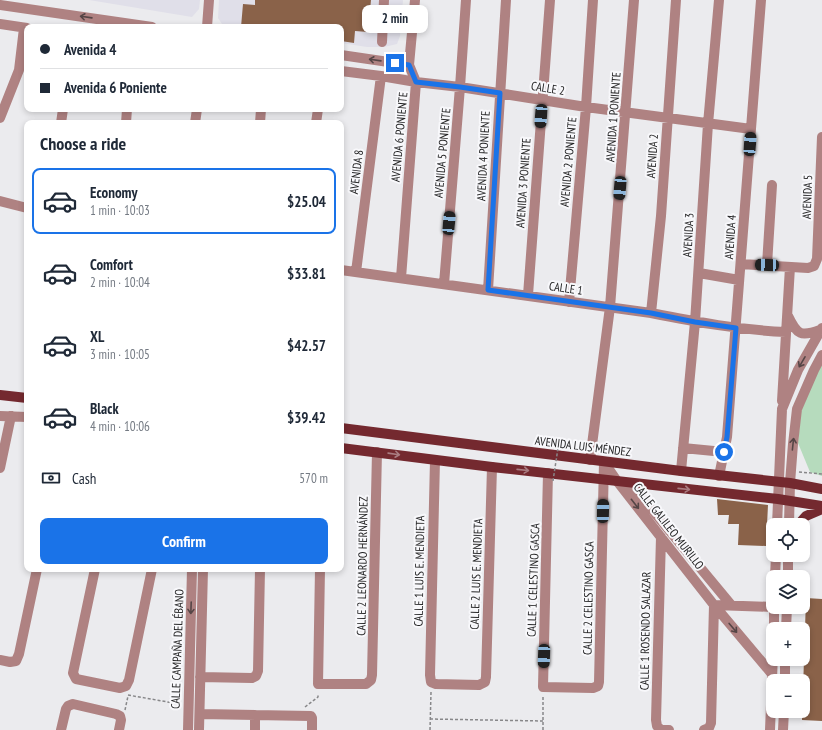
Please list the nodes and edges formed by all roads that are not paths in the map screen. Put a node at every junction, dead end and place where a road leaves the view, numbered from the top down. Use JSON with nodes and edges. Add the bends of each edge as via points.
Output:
{"nodes":[{"id":1,"x":209,"y":0,"type":"edge"},
{"id":2,"x":384,"y":0,"type":"edge"},
{"id":3,"x":415,"y":0,"type":"edge"},
{"id":4,"x":466,"y":0,"type":"edge"},
{"id":5,"x":506,"y":0,"type":"edge"},
{"id":6,"x":550,"y":0,"type":"edge"},
{"id":7,"x":593,"y":0,"type":"edge"},
{"id":8,"x":634,"y":0,"type":"edge"},
{"id":9,"x":676,"y":0,"type":"edge"},
{"id":10,"x":719,"y":0,"type":"edge"},
{"id":11,"x":761,"y":0,"type":"edge"},
{"id":12,"x":0,"y":5,"type":"edge"},
{"id":13,"x":0,"y":24,"type":"edge"},
{"id":14,"x":131,"y":24,"type":"edge"},
{"id":15,"x":207,"y":24,"type":"edge"},
{"id":16,"x":24,"y":28,"type":"edge"},
{"id":17,"x":24,"y":40,"type":"edge"},
{"id":18,"x":382,"y":42,"type":"dead end"},
{"id":19,"x":344,"y":55,"type":"edge"},
{"id":20,"x":409,"y":65,"type":"junction"},
{"id":21,"x":344,"y":71,"type":"edge"},
{"id":22,"x":381,"y":76,"type":"junction"},
{"id":23,"x":416,"y":82,"type":"junction"},
{"id":24,"x":460,"y":87,"type":"junction"},
{"id":25,"x":500,"y":93,"type":"junction"},
{"id":26,"x":542,"y":101,"type":"junction"},
{"id":27,"x":586,"y":107,"type":"junction"},
{"id":28,"x":626,"y":113,"type":"junction"},
{"id":29,"x":0,"y":118,"type":"edge"},
{"id":30,"x":667,"y":118,"type":"junction"},
{"id":31,"x":708,"y":124,"type":"junction"},
{"id":32,"x":751,"y":129,"type":"junction"},
{"id":33,"x":822,"y":137,"type":"edge"},
{"id":34,"x":772,"y":185,"type":"dead end"},
{"id":35,"x":0,"y":201,"type":"edge"},
{"id":36,"x":24,"y":207,"type":"edge"},
{"id":37,"x":741,"y":264,"type":"junction"},
{"id":38,"x":767,"y":265,"type":"junction"},
{"id":39,"x":790,"y":268,"type":"junction"},
{"id":40,"x":344,"y":270,"type":"edge"},
{"id":41,"x":356,"y":272,"type":"junction"},
{"id":42,"x":699,"y":273,"type":"junction"},
{"id":43,"x":401,"y":278,"type":"junction"},
{"id":44,"x":739,"y":280,"type":"junction"},
{"id":45,"x":444,"y":284,"type":"junction"},
{"id":46,"x":488,"y":290,"type":"junction"},
{"id":47,"x":528,"y":295,"type":"junction"},
{"id":48,"x":569,"y":302,"type":"junction"},
{"id":49,"x":610,"y":307,"type":"junction"},
{"id":50,"x":651,"y":313,"type":"junction"},
{"id":51,"x":787,"y":314,"type":"junction"},
{"id":52,"x":695,"y":322,"type":"junction"},
{"id":53,"x":736,"y":328,"type":"junction"},
{"id":54,"x":821,"y":329,"type":"edge"},
{"id":55,"x":786,"y":332,"type":"junction"},
{"id":56,"x":822,"y":355,"type":"edge"},
{"id":57,"x":0,"y":395,"type":"edge"},
{"id":58,"x":24,"y":398,"type":"edge"},
{"id":59,"x":782,"y":409,"type":"junction"},
{"id":60,"x":0,"y":416,"type":"edge"},
{"id":61,"x":11,"y":416,"type":"junction"},
{"id":62,"x":24,"y":417,"type":"edge"},
{"id":63,"x":344,"y":428,"type":"edge"},
{"id":64,"x":344,"y":448,"type":"edge"},
{"id":65,"x":684,"y":448,"type":"junction"},
{"id":66,"x":378,"y":452,"type":"junction"},
{"id":67,"x":724,"y":452,"type":"junction"},
{"id":68,"x":435,"y":460,"type":"junction"},
{"id":69,"x":590,"y":460,"type":"junction"},
{"id":70,"x":604,"y":462,"type":"junction"},
{"id":71,"x":492,"y":467,"type":"junction"},
{"id":72,"x":0,"y":468,"type":"edge"},
{"id":73,"x":682,"y":472,"type":"junction"},
{"id":74,"x":719,"y":476,"type":"junction"},
{"id":75,"x":551,"y":477,"type":"junction"},
{"id":76,"x":604,"y":480,"type":"junction"},
{"id":77,"x":617,"y":481,"type":"junction"},
{"id":78,"x":779,"y":482,"type":"junction"},
{"id":79,"x":630,"y":483,"type":"junction"},
{"id":80,"x":790,"y":483,"type":"junction"},
{"id":81,"x":822,"y":489,"type":"edge"},
{"id":82,"x":778,"y":499,"type":"junction"},
{"id":83,"x":790,"y":500,"type":"junction"},
{"id":84,"x":822,"y":507,"type":"edge"},
{"id":85,"x":777,"y":518,"type":"edge"},
{"id":86,"x":789,"y":518,"type":"edge"},
{"id":87,"x":804,"y":518,"type":"edge"},
{"id":88,"x":661,"y":537,"type":"junction"},
{"id":89,"x":36,"y":572,"type":"edge"},
{"id":90,"x":94,"y":572,"type":"edge"},
{"id":91,"x":151,"y":572,"type":"edge"},
{"id":92,"x":192,"y":572,"type":"edge"},
{"id":93,"x":203,"y":572,"type":"edge"},
{"id":94,"x":260,"y":572,"type":"edge"},
{"id":95,"x":320,"y":572,"type":"edge"},
{"id":96,"x":714,"y":605,"type":"junction"},
{"id":97,"x":732,"y":606,"type":"junction"},
{"id":98,"x":766,"y":607,"type":"edge"},
{"id":99,"x":0,"y":660,"type":"edge"},
{"id":100,"x":772,"y":666,"type":"edge"},
{"id":101,"x":772,"y":674,"type":"joint"},
{"id":102,"x":200,"y":677,"type":"junction"},
{"id":103,"x":485,"y":682,"type":"joint"},
{"id":104,"x":598,"y":686,"type":"joint"},
{"id":105,"x":200,"y":714,"type":"junction"},
{"id":106,"x":255,"y":715,"type":"junction"},
{"id":107,"x":770,"y":718,"type":"edge"},
{"id":108,"x":784,"y":718,"type":"edge"},
{"id":109,"x":61,"y":730,"type":"edge"},
{"id":110,"x":119,"y":730,"type":"edge"},
{"id":111,"x":188,"y":730,"type":"edge"},
{"id":112,"x":199,"y":730,"type":"edge"},
{"id":113,"x":254,"y":730,"type":"edge"},
{"id":114,"x":312,"y":730,"type":"edge"},
{"id":115,"x":669,"y":730,"type":"edge"},
{"id":116,"x":704,"y":730,"type":"edge"},
{"id":117,"x":770,"y":730,"type":"edge"},
{"id":118,"x":783,"y":730,"type":"edge"}],
"edges":[{"from":1,"to":15,"type":"street"},
{"from":2,"to":18,"type":"street"},
{"from":3,"to":20,"type":"street","name":"AVENIDA 6 PONIENTE"},
{"from":4,"to":24,"type":"street","name":"AVENIDA 5 PONIENTE"},
{"from":5,"to":25,"type":"street","name":"AVENIDA 4 PONIENTE"},
{"from":6,"to":26,"type":"street","name":"AVENIDA 3 PONIENTE"},
{"from":7,"to":27,"type":"street","name":"AVENIDA 2 PONIENTE"},
{"from":8,"to":28,"type":"street","name":"AVENIDA 1 PONIENTE"},
{"from":9,"to":30,"type":"street","name":"AVENIDA 2"},
{"from":10,"to":31,"type":"street","name":"AVENIDA 3"},
{"from":11,"to":32,"type":"street","name":"AVENIDA 4"},
{"from":14,"to":12,"type":"street","one_way":true},
{"from":13,"to":16,"type":"street"},
{"from":17,"to":29,"type":"street","via":[[19,70]]},
{"from":20,"to":19,"type":"street","one_way":true},
{"from":20,"to":23,"type":"street","name":"AVENIDA 6 PONIENTE"},
{"from":21,"to":22,"type":"street","name":"CALLE 2"},
{"from":22,"to":23,"type":"street","name":"CALLE 2"},
{"from":22,"to":41,"type":"street","name":"AVENIDA 8"},
{"from":23,"to":24,"type":"street","name":"CALLE 2"},
{"from":23,"to":43,"type":"street","name":"AVENIDA 6 PONIENTE"},
{"from":24,"to":25,"type":"street","name":"CALLE 2"},
{"from":24,"to":45,"type":"street","name":"AVENIDA 5 PONIENTE"},
{"from":25,"to":26,"type":"street","name":"CALLE 2"},
{"from":25,"to":46,"type":"street","name":"AVENIDA 4 PONIENTE"},
{"from":26,"to":27,"type":"street","name":"CALLE 2"},
{"from":26,"to":47,"type":"street","name":"AVENIDA 3 PONIENTE"},
{"from":27,"to":28,"type":"street","name":"CALLE 2"},
{"from":27,"to":48,"type":"street","name":"AVENIDA 2 PONIENTE"},
{"from":28,"to":30,"type":"street","name":"CALLE 2"},
{"from":28,"to":49,"type":"street","name":"AVENIDA 1 PONIENTE"},
{"from":30,"to":31,"type":"street","name":"CALLE 2"},
{"from":30,"to":50,"type":"street","name":"AVENIDA 2","via":[[661,216]]},
{"from":31,"to":32,"type":"street","name":"CALLE 2"},
{"from":31,"to":42,"type":"street","name":"AVENIDA 3"},
{"from":32,"to":37,"type":"street","name":"AVENIDA 4"},
{"from":33,"to":39,"type":"street","name":"AVENIDA 5","via":[[817,259],[814,266]]},
{"from":34,"to":38,"type":"street"},
{"from":35,"to":36,"type":"street"},
{"from":37,"to":38,"type":"street"},
{"from":37,"to":44,"type":"street","name":"AVENIDA 4"},
{"from":38,"to":39,"type":"street"},
{"from":39,"to":51,"type":"street"},
{"from":40,"to":41,"type":"street","name":"CALLE 1"},
{"from":41,"to":43,"type":"street","name":"CALLE 1"},
{"from":42,"to":44,"type":"street"},
{"from":42,"to":52,"type":"street","name":"AVENIDA 3"},
{"from":43,"to":45,"type":"street","name":"CALLE 1"},
{"from":44,"to":53,"type":"street","name":"AVENIDA 4"},
{"from":45,"to":46,"type":"street","name":"CALLE 1"},
{"from":46,"to":47,"type":"street","name":"CALLE 1"},
{"from":47,"to":48,"type":"street","name":"CALLE 1"},
{"from":48,"to":49,"type":"street","name":"CALLE 1"},
{"from":49,"to":50,"type":"street","name":"CALLE 1"},
{"from":49,"to":69,"type":"street","name":"AVENIDA 1 PONIENTE"},
{"from":50,"to":52,"type":"street","name":"CALLE 1"},
{"from":51,"to":54,"type":"street","via":[[794,329],[801,333],[809,334]]},
{"from":51,"to":55,"type":"street"},
{"from":52,"to":53,"type":"street","name":"CALLE 1"},
{"from":52,"to":65,"type":"street","name":"AVENIDA 3"},
{"from":53,"to":55,"type":"street","name":"CALLE 1"},
{"from":53,"to":67,"type":"street","name":"AVENIDA 4"},
{"from":54,"to":59,"type":"street","one_way":true,"via":[[798,370]]},
{"from":55,"to":59,"type":"street"},
{"from":80,"to":56,"type":"street","one_way":true,"via":[[797,409]]},
{"from":57,"to":58,"type":"main road"},
{"from":59,"to":78,"type":"street"},
{"from":60,"to":61,"type":"street"},
{"from":61,"to":62,"type":"street"},
{"from":61,"to":72,"type":"street"},
{"from":63,"to":69,"type":"main road","name":"AVENIDA LUIS MÉNDEZ"},
{"from":64,"to":66,"type":"main road"},
{"from":65,"to":67,"type":"street"},
{"from":65,"to":73,"type":"street","name":"AVENIDA 3"},
{"from":66,"to":68,"type":"main road","one_way":true},
{"from":66,"to":95,"type":"street","name":"CALLE 2 LEONARDO HERNÁNDEZ","via":[[371,680],[366,684],[318,684]]},
{"from":67,"to":74,"type":"street","name":"AVENIDA 4"},
{"from":68,"to":71,"type":"main road"},
{"from":68,"to":103,"type":"street","name":"CALLE 1 LUIS E. MENDIETA","via":[[431,682],[479,685]]},
{"from":69,"to":70,"type":"main road","name":"AVENIDA LUIS MÉNDEZ"},
{"from":70,"to":73,"type":"main road","name":"AVENIDA LUIS MÉNDEZ"},
{"from":70,"to":76,"type":"street","name":"CALLE 2 CELESTINO GASCA"},
{"from":70,"to":77,"type":"street","name":"CALLE GALILEO MURILLO"},
{"from":71,"to":75,"type":"main road","one_way":true},
{"from":71,"to":103,"type":"street","name":"CALLE 2 LUIS E. MENDIETA"},
{"from":73,"to":74,"type":"main road","name":"AVENIDA LUIS MÉNDEZ"},
{"from":74,"to":78,"type":"main road","name":"AVENIDA LUIS MÉNDEZ"},
{"from":75,"to":76,"type":"main road"},
{"from":75,"to":104,"type":"street","name":"CALLE 1 CELESTINO GASCA","via":[[543,687]]},
{"from":76,"to":77,"type":"main road"},
{"from":76,"to":104,"type":"street","name":"CALLE 2 CELESTINO GASCA"},
{"from":77,"to":79,"type":"main road"},
{"from":77,"to":88,"type":"street","name":"CALLE GALILEO MURILLO","one_way":true},
{"from":78,"to":80,"type":"main road","name":"AVENIDA LUIS MÉNDEZ"},
{"from":78,"to":82,"type":"street"},
{"from":79,"to":82,"type":"main road","one_way":true},
{"from":79,"to":97,"type":"street","name":"CALLE GALILEO MURILLO"},
{"from":80,"to":81,"type":"main road","name":"AVENIDA LUIS MÉNDEZ"},
{"from":80,"to":83,"type":"street"},
{"from":82,"to":83,"type":"main road"},
{"from":82,"to":85,"type":"street"},
{"from":83,"to":84,"type":"main road"},
{"from":83,"to":86,"type":"street"},
{"from":84,"to":87,"type":"main road"},
{"from":88,"to":96,"type":"street","name":"CALLE GALILEO MURILLO"},
{"from":88,"to":115,"type":"street","name":"CALLE 1 ROSENDO SALAZAR","via":[[657,726],[661,730]]},
{"from":89,"to":99,"type":"street","via":[[19,654],[16,661]]},
{"from":90,"to":91,"type":"street","via":[[73,673],[76,678],[127,691]]},
{"from":92,"to":111,"type":"street","name":"CALLE CAMPAÑA DEL ÉBANO","one_way":true},
{"from":93,"to":102,"type":"street","name":"CALLE CAMPAÑA DEL ÉBANO"},
{"from":94,"to":102,"type":"street","via":[[256,676]]},
{"from":96,"to":97,"type":"street"},
{"from":96,"to":101,"type":"street","name":"CALLE GALILEO MURILLO","one_way":true},
{"from":96,"to":116,"type":"street","via":[[711,723],[710,728]]},
{"from":97,"to":98,"type":"street"},
{"from":100,"to":101,"type":"street"},
{"from":102,"to":105,"type":"street","name":"CALLE CAMPAÑA DEL ÉBANO"},
{"from":105,"to":106,"type":"street"},
{"from":105,"to":112,"type":"street","name":"CALLE CAMPAÑA DEL ÉBANO"},
{"from":106,"to":113,"type":"street"},
{"from":106,"to":114,"type":"street","via":[[308,716]]},
{"from":107,"to":117,"type":"street"},
{"from":108,"to":118,"type":"street"},
{"from":109,"to":110,"type":"street","via":[[66,709],[73,704],[120,716]]}]}
